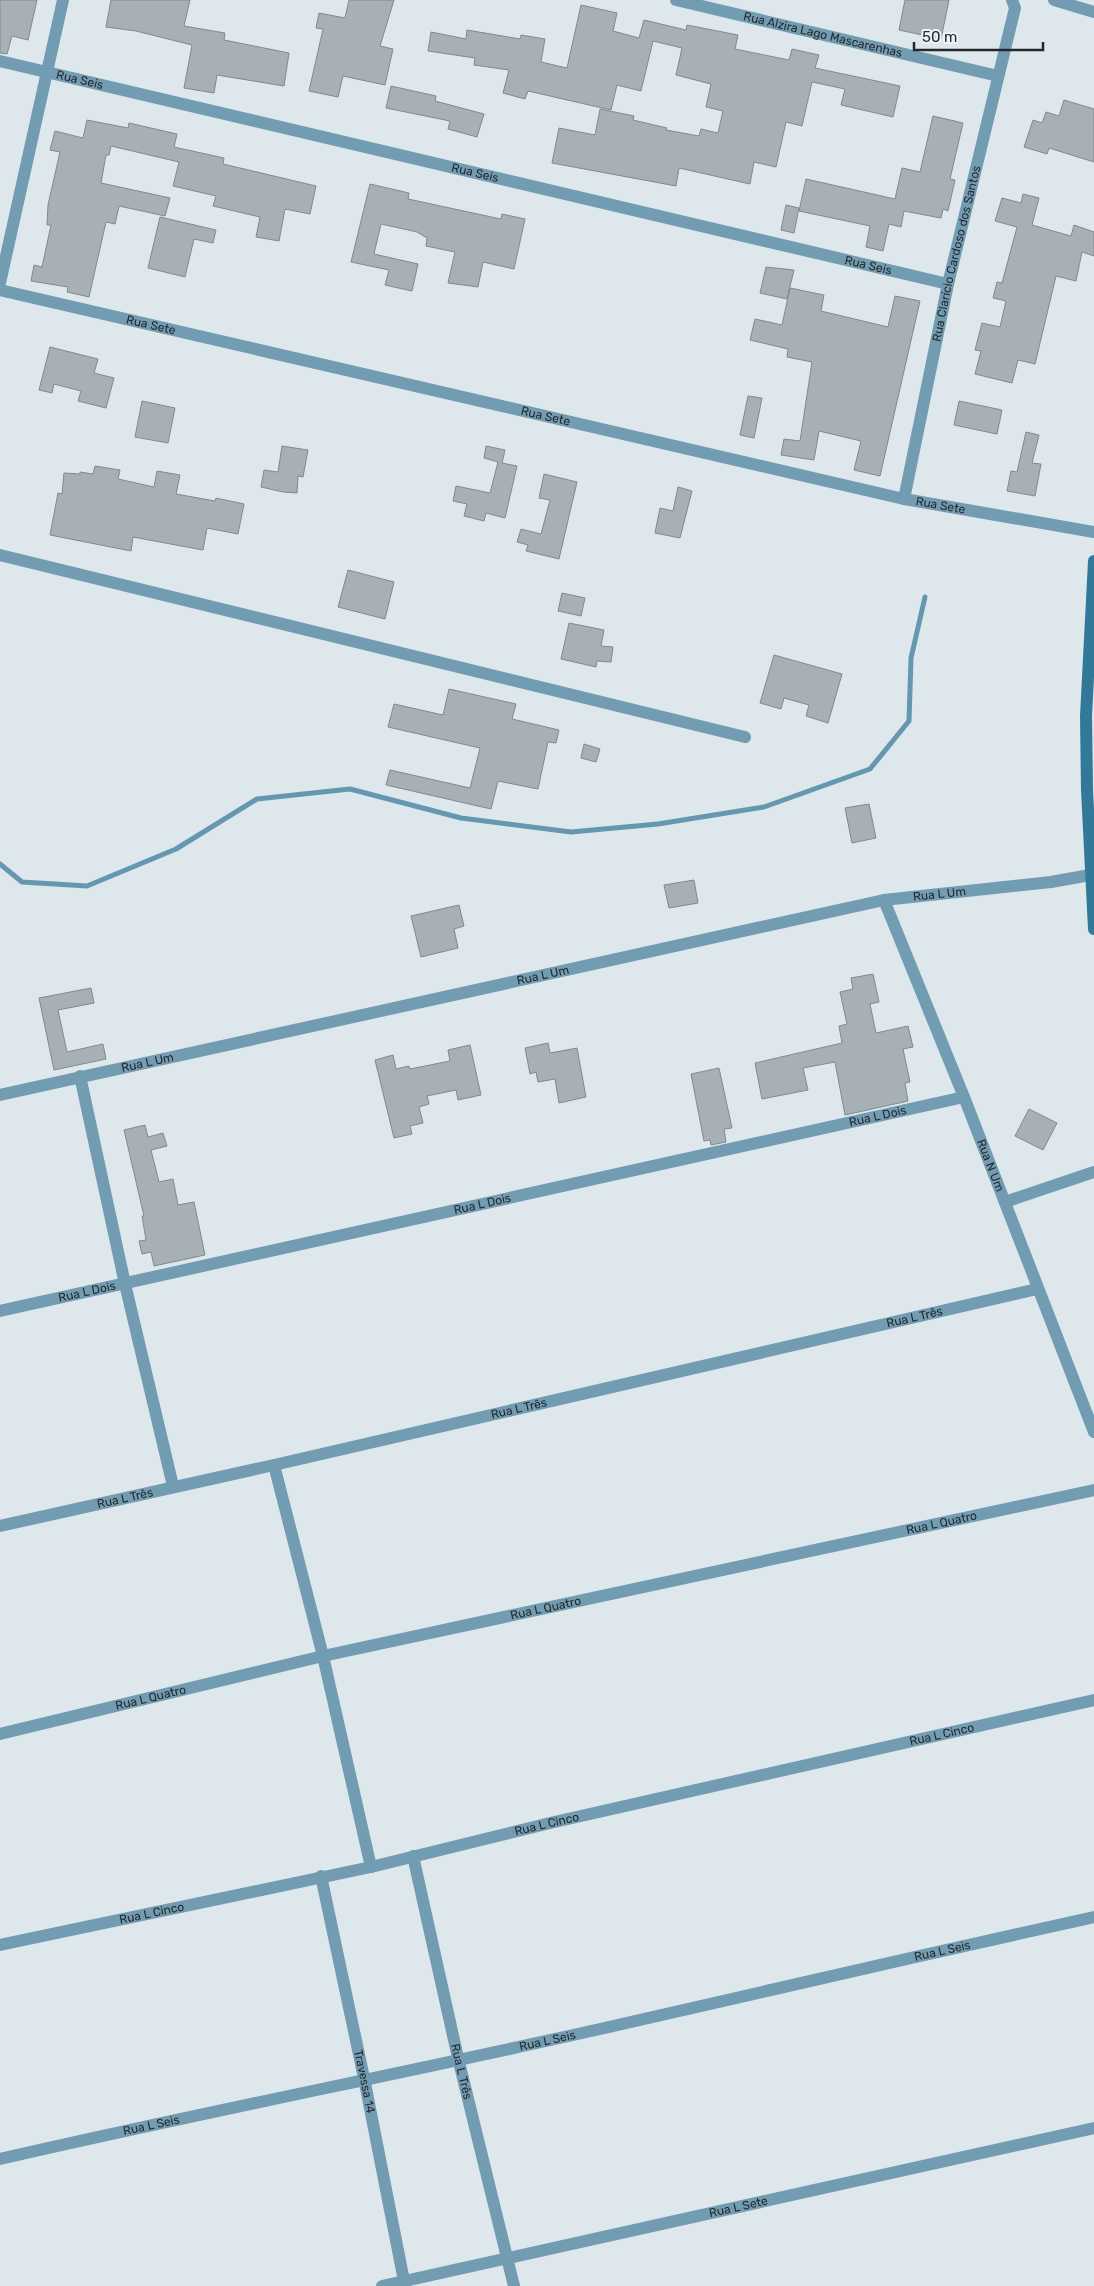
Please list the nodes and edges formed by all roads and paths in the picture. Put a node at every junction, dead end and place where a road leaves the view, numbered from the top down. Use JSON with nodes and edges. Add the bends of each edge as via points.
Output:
{"nodes":[{"id":1,"x":63,"y":0,"type":"edge"},
{"id":2,"x":676,"y":0,"type":"edge"},
{"id":3,"x":1054,"y":0,"type":"edge"},
{"id":4,"x":1017,"y":3,"type":"edge"},
{"id":5,"x":1094,"y":12,"type":"edge"},
{"id":6,"x":0,"y":61,"type":"edge"},
{"id":7,"x":46,"y":71,"type":"junction"},
{"id":8,"x":998,"y":76,"type":"junction"},
{"id":9,"x":0,"y":283,"type":"edge"},
{"id":10,"x":948,"y":284,"type":"junction"},
{"id":11,"x":0,"y":290,"type":"edge"},
{"id":12,"x":904,"y":499,"type":"junction"},
{"id":13,"x":1094,"y":532,"type":"edge"},
{"id":14,"x":0,"y":555,"type":"edge"},
{"id":15,"x":1094,"y":561,"type":"edge"},
{"id":16,"x":1090,"y":717,"type":"edge"},
{"id":17,"x":745,"y":737,"type":"dead end"},
{"id":18,"x":1090,"y":875,"type":"junction"},
{"id":19,"x":884,"y":900,"type":"junction"},
{"id":20,"x":1094,"y":929,"type":"edge"},
{"id":21,"x":80,"y":1076,"type":"junction"},
{"id":22,"x":0,"y":1095,"type":"edge"},
{"id":23,"x":964,"y":1097,"type":"junction"},
{"id":24,"x":1094,"y":1172,"type":"edge"},
{"id":25,"x":1005,"y":1202,"type":"junction"},
{"id":26,"x":125,"y":1284,"type":"junction"},
{"id":27,"x":1037,"y":1289,"type":"junction"},
{"id":28,"x":0,"y":1311,"type":"edge"},
{"id":29,"x":1094,"y":1432,"type":"edge"},
{"id":30,"x":274,"y":1465,"type":"junction"},
{"id":31,"x":173,"y":1486,"type":"junction"},
{"id":32,"x":1094,"y":1490,"type":"edge"},
{"id":33,"x":0,"y":1526,"type":"edge"},
{"id":34,"x":323,"y":1656,"type":"junction"},
{"id":35,"x":1094,"y":1700,"type":"edge"},
{"id":36,"x":0,"y":1734,"type":"edge"},
{"id":37,"x":413,"y":1856,"type":"junction"},
{"id":38,"x":371,"y":1867,"type":"junction"},
{"id":39,"x":321,"y":1876,"type":"junction"},
{"id":40,"x":1094,"y":1917,"type":"edge"},
{"id":41,"x":0,"y":1945,"type":"edge"},
{"id":42,"x":458,"y":2058,"type":"junction"},
{"id":43,"x":364,"y":2078,"type":"junction"},
{"id":44,"x":1094,"y":2128,"type":"edge"},
{"id":45,"x":0,"y":2159,"type":"edge"},
{"id":46,"x":509,"y":2259,"type":"junction"},
{"id":47,"x":404,"y":2283,"type":"edge"},
{"id":48,"x":382,"y":2286,"type":"edge"},
{"id":49,"x":514,"y":2286,"type":"edge"}],
"edges":[{"from":1,"to":7,"type":"street"},
{"from":2,"to":8,"type":"street","name":"Rua Alzira Lago Mascarenhas"},
{"from":3,"to":5,"type":"street"},
{"from":4,"to":8,"type":"street","name":"Rua Clarício Cardoso dos Santos"},
{"from":6,"to":7,"type":"street","name":"Rua Seis"},
{"from":7,"to":9,"type":"street"},
{"from":7,"to":10,"type":"street","name":"Rua Seis"},
{"from":8,"to":10,"type":"street","name":"Rua Clarício Cardoso dos Santos"},
{"from":10,"to":12,"type":"street","name":"Rua Clarício Cardoso dos Santos"},
{"from":11,"to":12,"type":"street","name":"Rua Sete"},
{"from":12,"to":13,"type":"street","name":"Rua Sete"},
{"from":14,"to":17,"type":"street"},
{"from":15,"to":16,"type":"street"},
{"from":16,"to":18,"type":"street","via":[[1086,790]]},
{"from":18,"to":19,"type":"street","name":"Rua L Um"},
{"from":18,"to":20,"type":"street"},
{"from":19,"to":21,"type":"street","name":"Rua L Um"},
{"from":19,"to":23,"type":"street","name":"Rua N Um"},
{"from":21,"to":22,"type":"street","name":"Rua L Um"},
{"from":21,"to":26,"type":"street"},
{"from":23,"to":25,"type":"street","name":"Rua N Um"},
{"from":23,"to":26,"type":"street","name":"Rua L Dois"},
{"from":24,"to":25,"type":"street"},
{"from":25,"to":27,"type":"street","name":"Rua N Um"},
{"from":26,"to":28,"type":"street","name":"Rua L Dois"},
{"from":26,"to":31,"type":"street"},
{"from":27,"to":29,"type":"street","name":"Rua N Um"},
{"from":27,"to":30,"type":"street","name":"Rua L Três"},
{"from":30,"to":31,"type":"street","name":"Rua L Três"},
{"from":30,"to":34,"type":"street"},
{"from":31,"to":33,"type":"street","name":"Rua L Três"},
{"from":32,"to":34,"type":"street","name":"Rua L Quatro"},
{"from":34,"to":36,"type":"street","name":"Rua L Quatro"},
{"from":34,"to":38,"type":"street"},
{"from":35,"to":37,"type":"street","name":"Rua L Cinco"},
{"from":37,"to":38,"type":"street","name":"Rua L Cinco"},
{"from":37,"to":42,"type":"street","name":"Rua L Três"},
{"from":38,"to":39,"type":"street","name":"Rua L Cinco"},
{"from":39,"to":41,"type":"street","name":"Rua L Cinco"},
{"from":39,"to":43,"type":"street","name":"Travessa 14"},
{"from":40,"to":42,"type":"street","name":"Rua L Seis"},
{"from":42,"to":43,"type":"street","name":"Rua L Seis"},
{"from":42,"to":46,"type":"street","name":"Rua L Três"},
{"from":43,"to":45,"type":"street","name":"Rua L Seis"},
{"from":43,"to":47,"type":"street","name":"Travessa 14"},
{"from":44,"to":46,"type":"street","name":"Rua L Sete"},
{"from":46,"to":47,"type":"street","name":"Rua L Sete"},
{"from":46,"to":49,"type":"street","name":"Rua L Três"},
{"from":47,"to":48,"type":"street","name":"Rua L Sete"}]}
